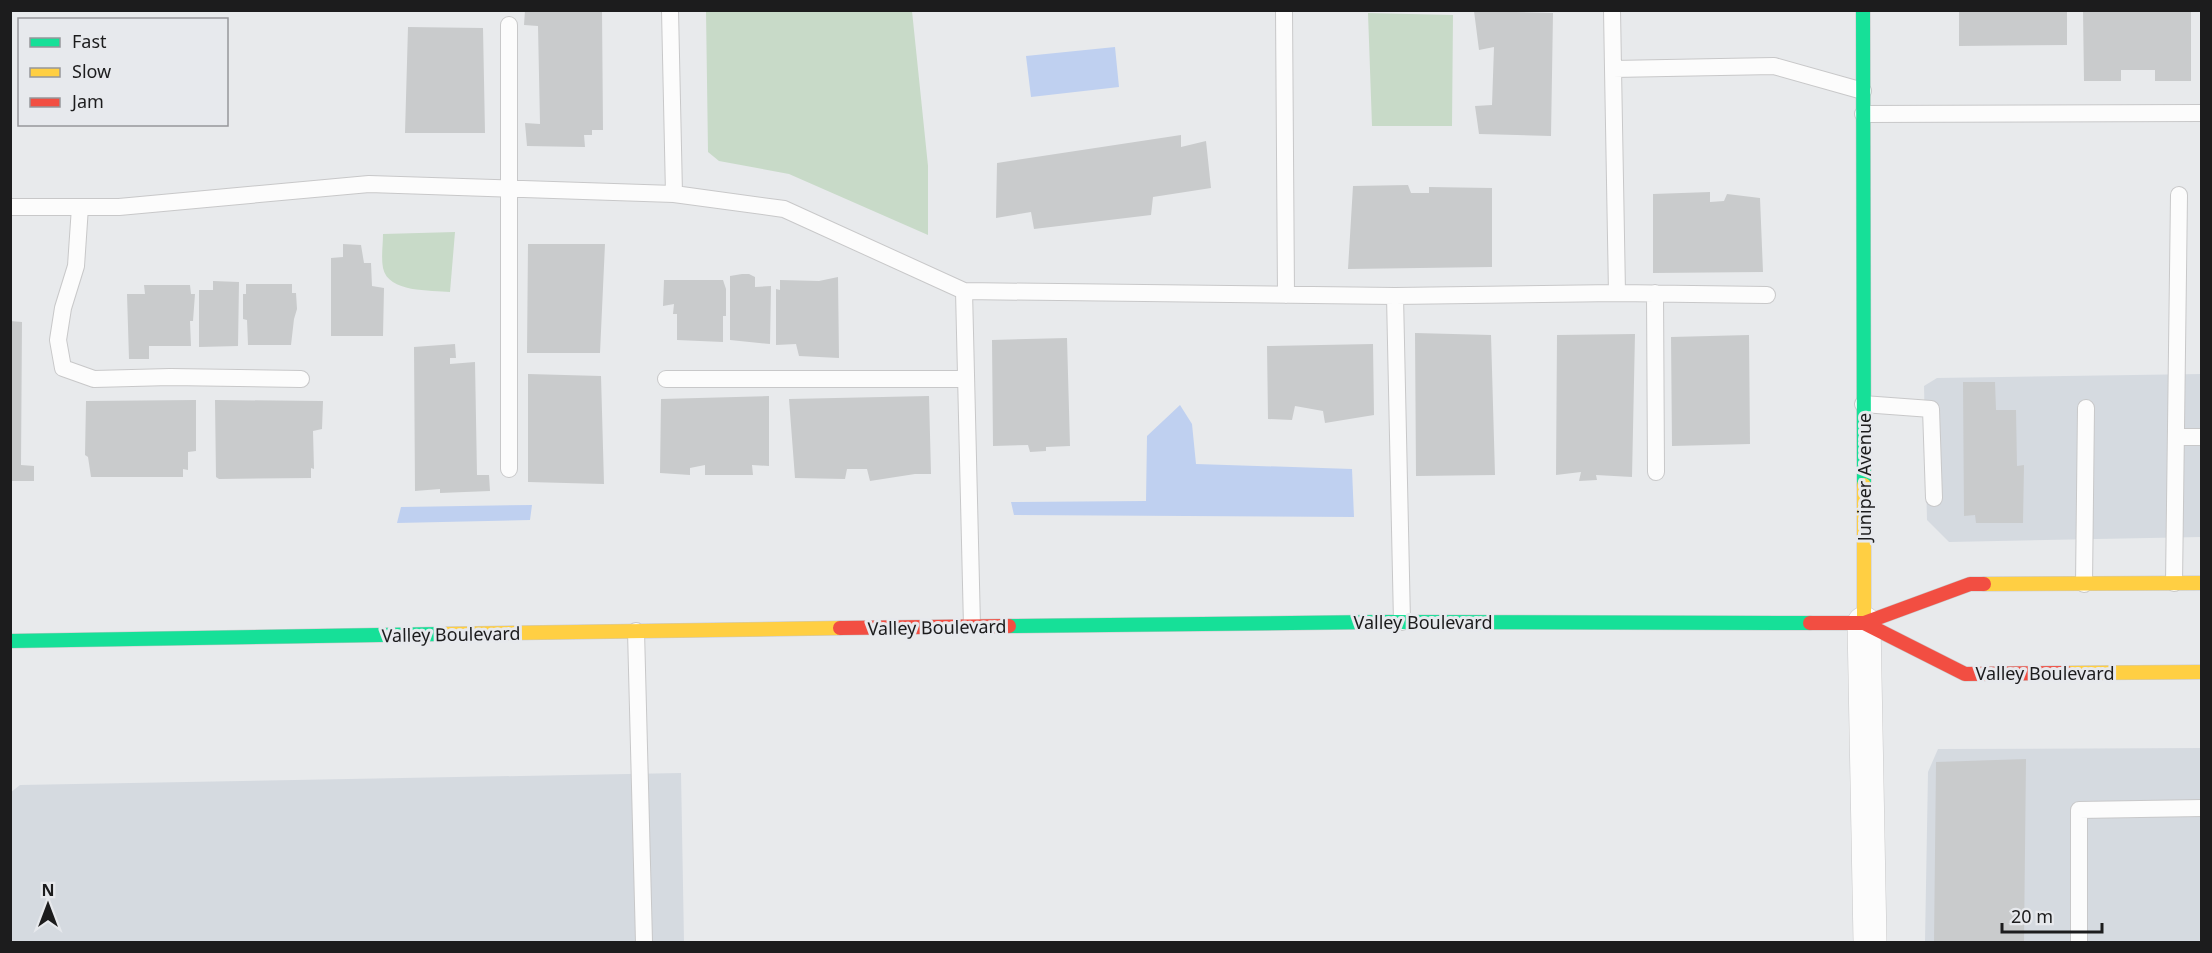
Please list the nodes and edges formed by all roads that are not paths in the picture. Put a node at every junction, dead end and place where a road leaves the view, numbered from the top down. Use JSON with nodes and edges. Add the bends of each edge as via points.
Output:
{"nodes":[{"id":1,"x":670,"y":10,"type":"edge"},
{"id":2,"x":1284,"y":10,"type":"edge"},
{"id":3,"x":1612,"y":10,"type":"edge"},
{"id":4,"x":1863,"y":10,"type":"edge"},
{"id":5,"x":509,"y":25,"type":"dead end"},
{"id":6,"x":1613,"y":69,"type":"junction"},
{"id":7,"x":1863,"y":91,"type":"junction"},
{"id":8,"x":2202,"y":113,"type":"edge"},
{"id":9,"x":1863,"y":114,"type":"junction"},
{"id":10,"x":510,"y":190,"type":"junction"},
{"id":11,"x":674,"y":194,"type":"junction"},
{"id":12,"x":2179,"y":195,"type":"dead end"},
{"id":13,"x":10,"y":207,"type":"edge"},
{"id":14,"x":80,"y":207,"type":"junction"},
{"id":15,"x":964,"y":291,"type":"junction"},
{"id":16,"x":1617,"y":292,"type":"junction"},
{"id":17,"x":1655,"y":293,"type":"junction"},
{"id":18,"x":1286,"y":295,"type":"junction"},
{"id":19,"x":1767,"y":295,"type":"dead end"},
{"id":20,"x":1395,"y":296,"type":"junction"},
{"id":21,"x":666,"y":379,"type":"dead end"},
{"id":22,"x":966,"y":379,"type":"junction"},
{"id":23,"x":301,"y":380,"type":"dead end"},
{"id":24,"x":1863,"y":404,"type":"junction"},
{"id":25,"x":2086,"y":408,"type":"dead end"},
{"id":26,"x":2176,"y":437,"type":"junction"},
{"id":27,"x":2202,"y":437,"type":"edge"},
{"id":28,"x":509,"y":469,"type":"dead end"},
{"id":29,"x":1656,"y":472,"type":"dead end"},
{"id":30,"x":1934,"y":498,"type":"dead end"},
{"id":31,"x":2174,"y":583,"type":"junction"},
{"id":32,"x":2202,"y":583,"type":"edge"},
{"id":33,"x":2084,"y":584,"type":"junction"},
{"id":34,"x":1402,"y":622,"type":"junction"},
{"id":35,"x":1864,"y":623,"type":"junction"},
{"id":36,"x":972,"y":626,"type":"junction"},
{"id":37,"x":636,"y":631,"type":"junction"},
{"id":38,"x":10,"y":641,"type":"edge"},
{"id":39,"x":2202,"y":672,"type":"edge"},
{"id":40,"x":2202,"y":808,"type":"edge"},
{"id":41,"x":644,"y":942,"type":"edge"},
{"id":42,"x":1870,"y":942,"type":"edge"},
{"id":43,"x":2079,"y":942,"type":"edge"}],
"edges":[{"from":1,"to":11,"type":"lane"},
{"from":2,"to":18,"type":"lane"},
{"from":3,"to":6,"type":"lane"},
{"from":4,"to":7,"type":"main road","name":"Juniper Avenue"},
{"from":5,"to":10,"type":"lane"},
{"from":6,"to":7,"type":"lane","via":[[1774,66]]},
{"from":6,"to":16,"type":"lane"},
{"from":7,"to":9,"type":"main road","name":"Juniper Avenue"},
{"from":8,"to":9,"type":"lane"},
{"from":9,"to":24,"type":"main road","name":"Juniper Avenue"},
{"from":10,"to":11,"type":"lane"},
{"from":10,"to":14,"type":"lane","via":[[369,184],[118,207]]},
{"from":10,"to":28,"type":"lane"},
{"from":11,"to":15,"type":"lane","via":[[784,209]]},
{"from":12,"to":26,"type":"lane"},
{"from":13,"to":14,"type":"lane"},
{"from":14,"to":23,"type":"lane","via":[[76,266],[58,340],[63,368],[94,379]]},
{"from":15,"to":18,"type":"lane"},
{"from":15,"to":22,"type":"lane"},
{"from":16,"to":17,"type":"lane"},
{"from":16,"to":20,"type":"lane"},
{"from":17,"to":19,"type":"lane"},
{"from":17,"to":29,"type":"lane"},
{"from":18,"to":20,"type":"lane"},
{"from":20,"to":34,"type":"lane"},
{"from":21,"to":22,"type":"lane"},
{"from":22,"to":36,"type":"lane"},
{"from":24,"to":30,"type":"lane","via":[[1931,409]]},
{"from":24,"to":35,"type":"main road","name":"Juniper Avenue"},
{"from":25,"to":33,"type":"lane"},
{"from":26,"to":27,"type":"lane"},
{"from":26,"to":31,"type":"lane"},
{"from":31,"to":32,"type":"main road","name":"Valley Boulevard"},
{"from":31,"to":33,"type":"main road","name":"Valley Boulevard"},
{"from":33,"to":35,"type":"main road","name":"Valley Boulevard","via":[[1970,584]]},
{"from":34,"to":35,"type":"main road","name":"Valley Boulevard"},
{"from":34,"to":36,"type":"main road","name":"Valley Boulevard"},
{"from":35,"to":39,"type":"main road","name":"Valley Boulevard","via":[[1965,674]]},
{"from":35,"to":42,"type":"street","name":"Juniper Avenue"},
{"from":36,"to":37,"type":"main road","name":"Valley Boulevard"},
{"from":37,"to":38,"type":"main road","name":"Valley Boulevard"},
{"from":37,"to":41,"type":"lane"},
{"from":40,"to":43,"type":"lane","via":[[2079,810]]}]}
